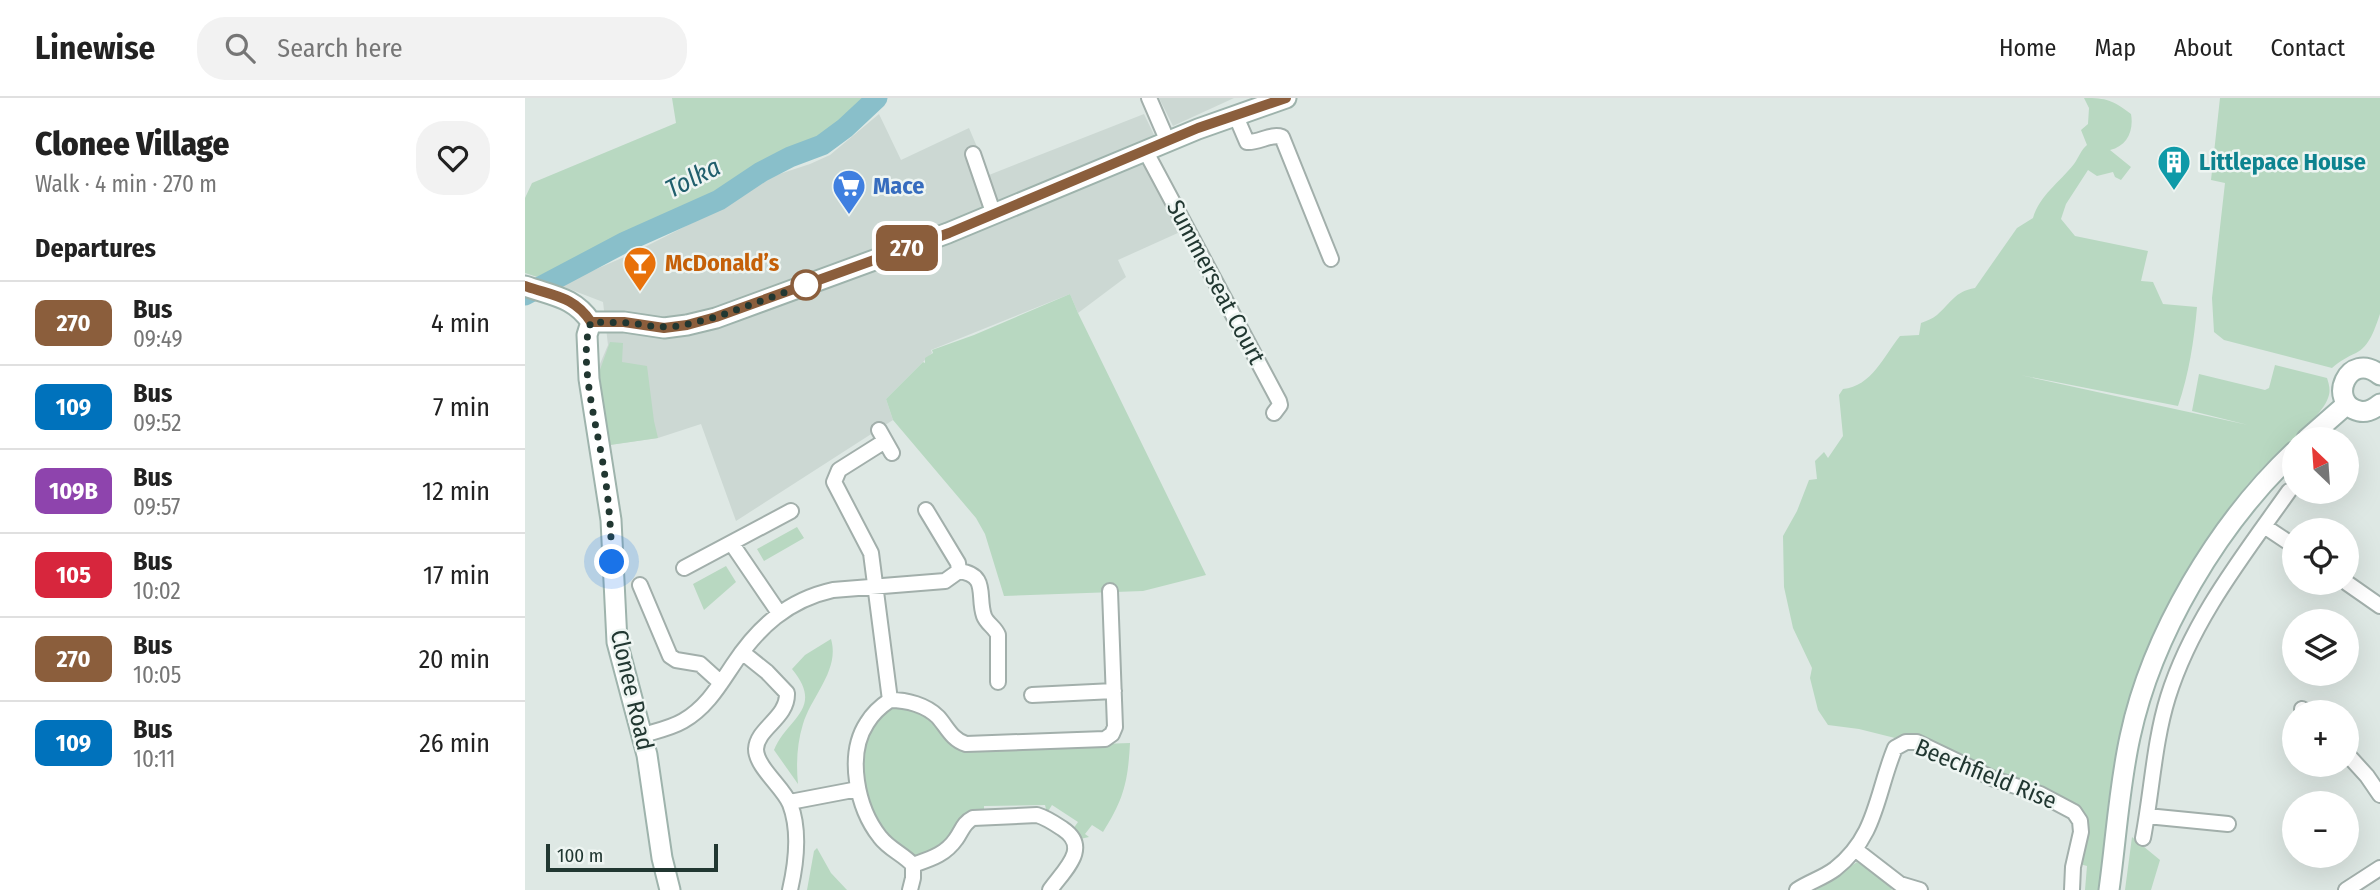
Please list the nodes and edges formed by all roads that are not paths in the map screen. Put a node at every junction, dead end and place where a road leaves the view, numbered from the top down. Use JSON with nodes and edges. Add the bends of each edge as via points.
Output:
{"nodes":[{"id":1,"x":1149,"y":98,"type":"edge"},
{"id":2,"x":1286,"y":98,"type":"edge"},
{"id":3,"x":1235,"y":114,"type":"junction"},
{"id":4,"x":1168,"y":142,"type":"junction"},
{"id":5,"x":1146,"y":152,"type":"junction"},
{"id":6,"x":973,"y":154,"type":"dead end"},
{"id":7,"x":994,"y":215,"type":"junction"},
{"id":8,"x":1331,"y":259,"type":"dead end"},
{"id":9,"x":525,"y":286,"type":"edge"},
{"id":10,"x":591,"y":322,"type":"junction"},
{"id":11,"x":2378,"y":369,"type":"edge"},
{"id":12,"x":2347,"y":404,"type":"junction"},
{"id":13,"x":2380,"y":404,"type":"edge"},
{"id":14,"x":1274,"y":413,"type":"dead end"},
{"id":15,"x":2321,"y":427,"type":"edge"},
{"id":16,"x":885,"y":441,"type":"dead end"},
{"id":17,"x":2282,"y":465,"type":"edge"},
{"id":18,"x":2282,"y":501,"type":"edge"},
{"id":19,"x":926,"y":510,"type":"dead end"},
{"id":20,"x":791,"y":511,"type":"dead end"},
{"id":21,"x":2264,"y":526,"type":"junction"},
{"id":22,"x":2282,"y":538,"type":"edge"},
{"id":23,"x":732,"y":544,"type":"junction"},
{"id":24,"x":684,"y":568,"type":"dead end"},
{"id":25,"x":959,"y":571,"type":"junction"},
{"id":26,"x":640,"y":585,"type":"dead end"},
{"id":27,"x":875,"y":585,"type":"junction"},
{"id":28,"x":1110,"y":591,"type":"dead end"},
{"id":29,"x":2359,"y":591,"type":"edge"},
{"id":30,"x":2379,"y":604,"type":"edge"},
{"id":31,"x":779,"y":613,"type":"junction"},
{"id":32,"x":741,"y":652,"type":"junction"},
{"id":33,"x":721,"y":682,"type":"junction"},
{"id":34,"x":998,"y":682,"type":"dead end"},
{"id":35,"x":1114,"y":691,"type":"junction"},
{"id":36,"x":1032,"y":695,"type":"dead end"},
{"id":37,"x":890,"y":700,"type":"junction"},
{"id":38,"x":643,"y":735,"type":"junction"},
{"id":39,"x":2359,"y":762,"type":"edge"},
{"id":40,"x":2374,"y":773,"type":"edge"},
{"id":41,"x":859,"y":789,"type":"junction"},
{"id":42,"x":2380,"y":795,"type":"edge"},
{"id":43,"x":790,"y":802,"type":"junction"},
{"id":44,"x":2147,"y":816,"type":"junction"},
{"id":45,"x":2228,"y":824,"type":"dead end"},
{"id":46,"x":2143,"y":838,"type":"dead end"},
{"id":47,"x":1856,"y":850,"type":"junction"},
{"id":48,"x":913,"y":865,"type":"junction"},
{"id":49,"x":2380,"y":868,"type":"edge"},
{"id":50,"x":1899,"y":887,"type":"edge"},
{"id":51,"x":670,"y":890,"type":"edge"},
{"id":52,"x":790,"y":890,"type":"edge"},
{"id":53,"x":910,"y":890,"type":"edge"},
{"id":54,"x":1050,"y":890,"type":"edge"},
{"id":55,"x":1797,"y":890,"type":"edge"},
{"id":56,"x":1920,"y":890,"type":"edge"},
{"id":57,"x":2072,"y":890,"type":"edge"},
{"id":58,"x":2109,"y":890,"type":"edge"},
{"id":59,"x":2346,"y":890,"type":"edge"}],
"edges":[{"from":1,"to":4,"type":"street"},
{"from":2,"to":3,"type":"main road"},
{"from":3,"to":4,"type":"main road"},
{"from":3,"to":8,"type":"street","via":[[1247,142],[1282,137]]},
{"from":4,"to":5,"type":"main road"},
{"from":5,"to":7,"type":"main road"},
{"from":5,"to":14,"type":"street","name":"Summerseat Court","via":[[1279,401]]},
{"from":6,"to":7,"type":"street"},
{"from":7,"to":10,"type":"main road","via":[[706,320],[664,328]]},
{"from":9,"to":10,"type":"main road","via":[[573,302]]},
{"from":10,"to":38,"type":"main road","name":"Clonee Road","via":[[587,335],[589,379],[611,520],[617,642]]},
{"from":11,"to":12,"type":"main road","via":[[2356,369],[2346,378],[2342,391]]},
{"from":12,"to":13,"type":"main road","via":[[2365,411]]},
{"from":12,"to":15,"type":"main road"},
{"from":16,"to":27,"type":"street","via":[[839,470],[834,482],[870,548]]},
{"from":17,"to":58,"type":"main road","via":[[2208,559],[2176,610],[2151,666],[2130,738]]},
{"from":18,"to":21,"type":"street"},
{"from":19,"to":25,"type":"street"},
{"from":20,"to":23,"type":"street"},
{"from":21,"to":22,"type":"street"},
{"from":21,"to":44,"type":"street","via":[[2217,593],[2180,662],[2159,733]]},
{"from":23,"to":24,"type":"street"},
{"from":23,"to":31,"type":"street"},
{"from":25,"to":27,"type":"street","via":[[945,581]]},
{"from":25,"to":34,"type":"street","via":[[970,572],[977,579],[984,616],[996,628]]},
{"from":26,"to":33,"type":"street","via":[[670,656],[700,664]]},
{"from":27,"to":31,"type":"street","via":[[820,593]]},
{"from":27,"to":37,"type":"street"},
{"from":28,"to":35,"type":"street"},
{"from":29,"to":30,"type":"street"},
{"from":31,"to":32,"type":"street"},
{"from":32,"to":33,"type":"street"},
{"from":32,"to":43,"type":"street","via":[[787,693],[784,709],[756,750]]},
{"from":33,"to":38,"type":"street","via":[[684,720]]},
{"from":35,"to":36,"type":"street"},
{"from":35,"to":37,"type":"street","via":[[1115,727],[1105,739],[966,744],[931,711]]},
{"from":37,"to":41,"type":"street","via":[[867,722],[859,742]]},
{"from":38,"to":51,"type":"main road","name":"Clonee Road"},
{"from":39,"to":40,"type":"street"},
{"from":40,"to":42,"type":"street"},
{"from":41,"to":43,"type":"street"},
{"from":41,"to":48,"type":"street","via":[[878,835]]},
{"from":43,"to":52,"type":"street","via":[[796,847]]},
{"from":44,"to":45,"type":"street"},
{"from":44,"to":46,"type":"street"},
{"from":47,"to":50,"type":"street"},
{"from":47,"to":55,"type":"street","via":[[1826,876]]},
{"from":47,"to":57,"type":"street","name":"Beechfield Rise","via":[[1875,816],[1895,748],[1917,742],[2074,812],[2081,832]]},
{"from":48,"to":53,"type":"street"},
{"from":48,"to":54,"type":"street","via":[[947,850],[973,818],[1037,815],[1076,842],[1075,856]]},
{"from":49,"to":59,"type":"street"},
{"from":50,"to":56,"type":"street"}]}
